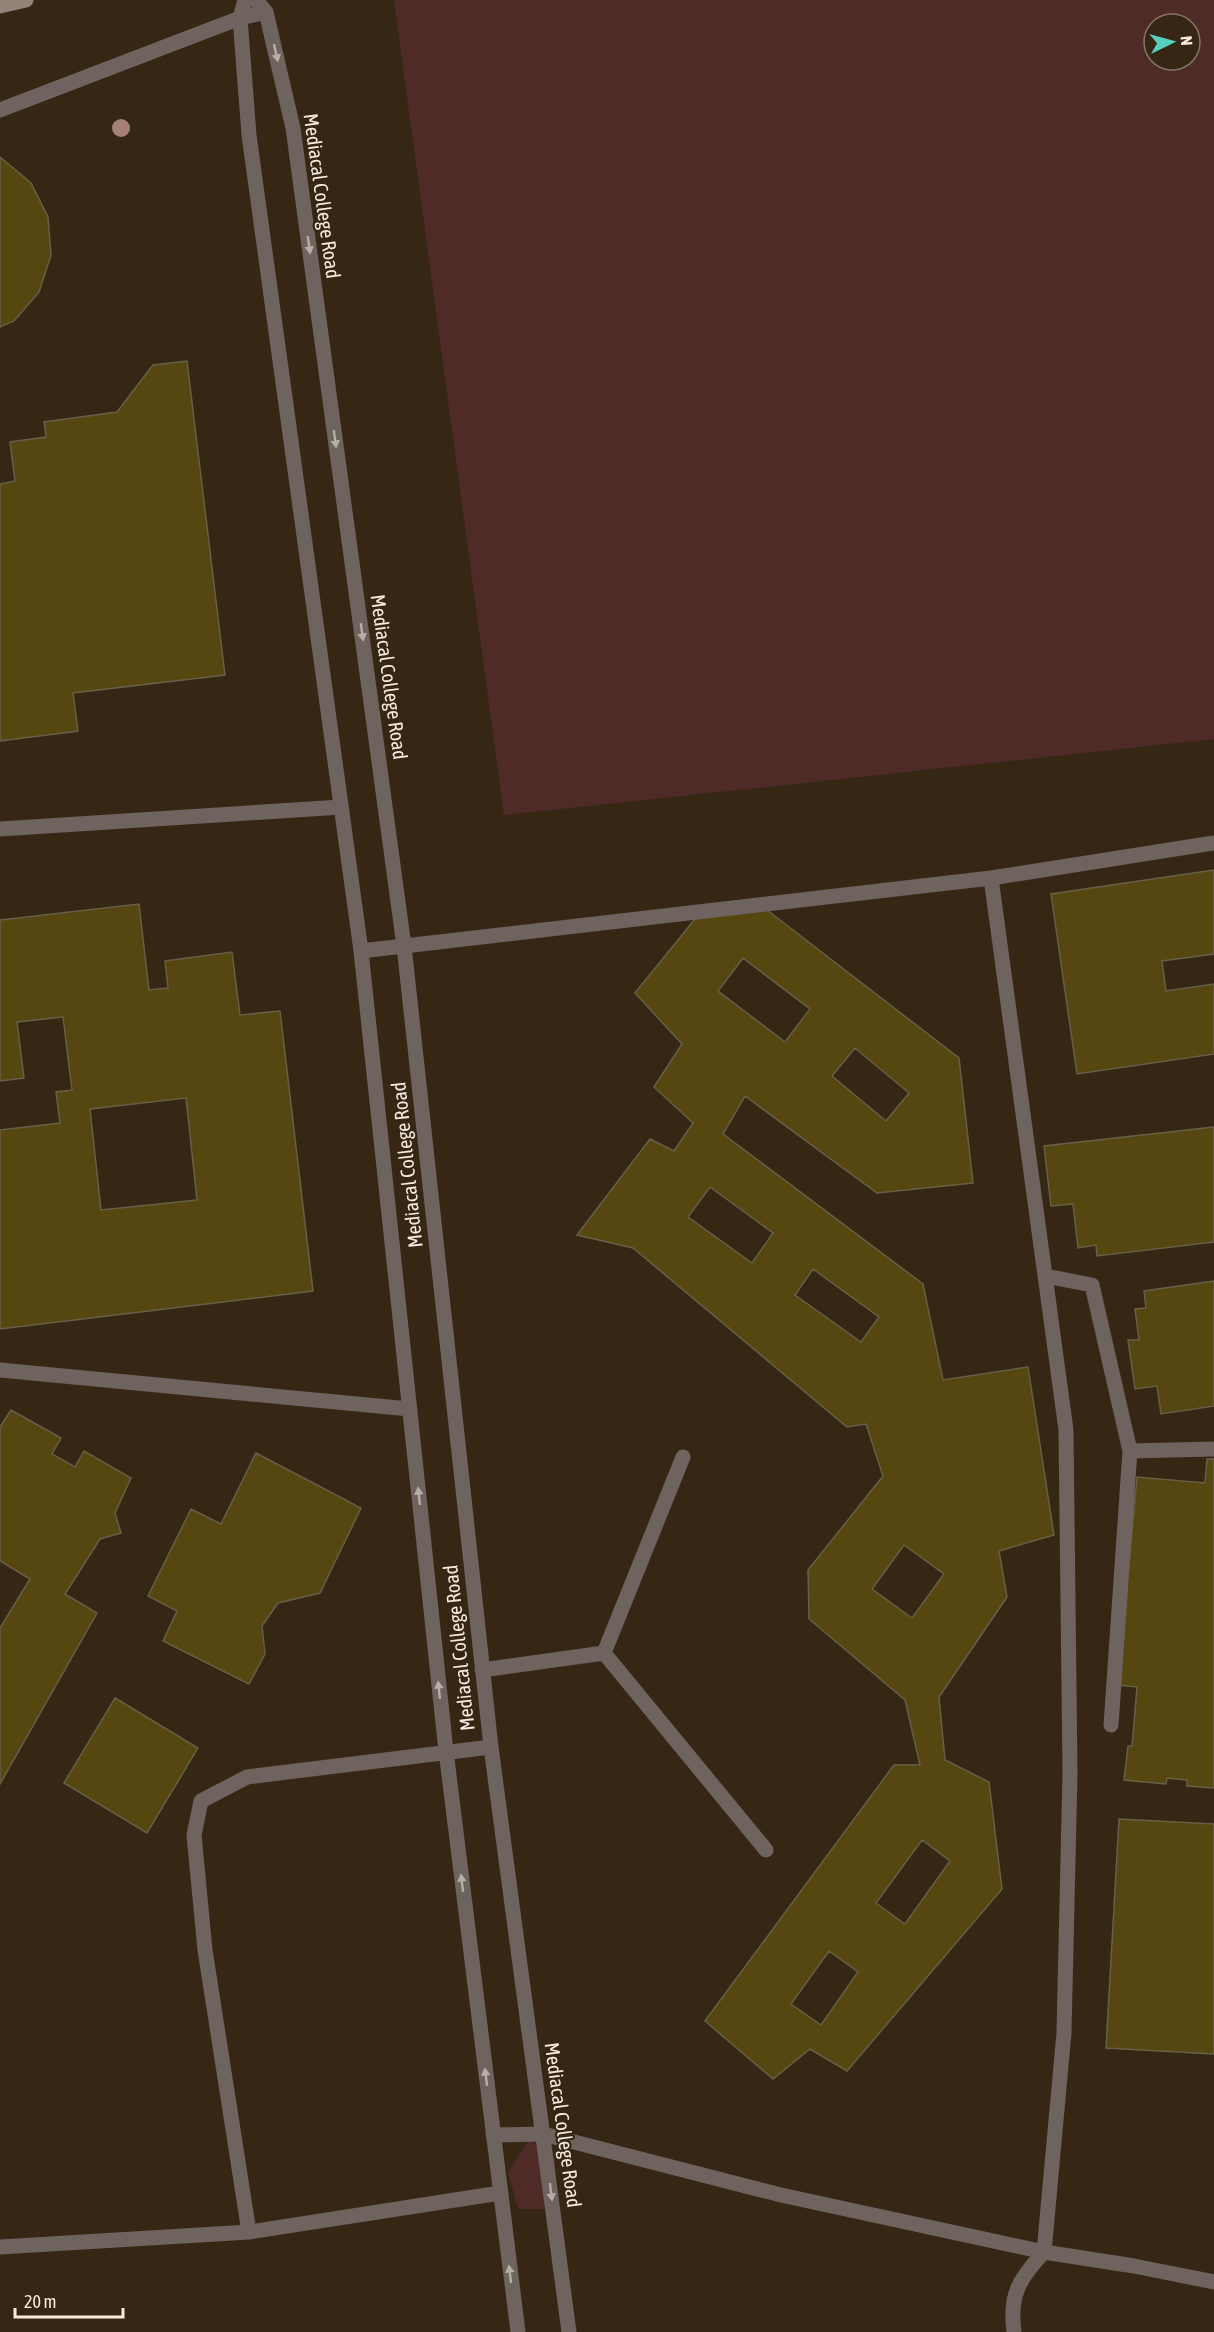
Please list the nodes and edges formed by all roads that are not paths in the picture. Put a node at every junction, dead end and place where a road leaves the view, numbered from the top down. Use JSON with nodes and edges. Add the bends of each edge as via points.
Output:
{"nodes":[{"id":1,"x":26,"y":0,"type":"edge"},
{"id":2,"x":245,"y":0,"type":"edge"},
{"id":3,"x":256,"y":0,"type":"edge"},
{"id":4,"x":0,"y":6,"type":"edge"},
{"id":5,"x":266,"y":12,"type":"junction"},
{"id":6,"x":240,"y":18,"type":"junction"},
{"id":7,"x":0,"y":110,"type":"edge"},
{"id":8,"x":341,"y":807,"type":"junction"},
{"id":9,"x":0,"y":829,"type":"edge"},
{"id":10,"x":1214,"y":843,"type":"edge"},
{"id":11,"x":992,"y":878,"type":"junction"},
{"id":12,"x":404,"y":946,"type":"junction"},
{"id":13,"x":361,"y":951,"type":"junction"},
{"id":14,"x":1045,"y":1276,"type":"junction"},
{"id":15,"x":0,"y":1370,"type":"edge"},
{"id":16,"x":410,"y":1409,"type":"junction"},
{"id":17,"x":1214,"y":1449,"type":"edge"},
{"id":18,"x":1130,"y":1451,"type":"junction"},
{"id":19,"x":683,"y":1457,"type":"dead end"},
{"id":20,"x":604,"y":1653,"type":"junction"},
{"id":21,"x":482,"y":1670,"type":"junction"},
{"id":22,"x":1111,"y":1725,"type":"dead end"},
{"id":23,"x":491,"y":1747,"type":"junction"},
{"id":24,"x":446,"y":1751,"type":"junction"},
{"id":25,"x":766,"y":1850,"type":"dead end"},
{"id":26,"x":543,"y":2133,"type":"junction"},
{"id":27,"x":493,"y":2135,"type":"junction"},
{"id":28,"x":500,"y":2193,"type":"junction"},
{"id":29,"x":249,"y":2232,"type":"junction"},
{"id":30,"x":0,"y":2247,"type":"edge"},
{"id":31,"x":1044,"y":2252,"type":"junction"},
{"id":32,"x":1214,"y":2282,"type":"edge"},
{"id":33,"x":518,"y":2332,"type":"edge"},
{"id":34,"x":569,"y":2332,"type":"edge"},
{"id":35,"x":1014,"y":2332,"type":"edge"}],
"edges":[{"from":1,"to":4,"type":"street"},
{"from":2,"to":6,"type":"lane"},
{"from":3,"to":5,"type":"lane","name":"Mediacal College Road"},
{"from":5,"to":6,"type":"lane"},
{"from":5,"to":12,"type":"lane","name":"Mediacal College Road","one_way":true,"via":[[293,128]]},
{"from":6,"to":7,"type":"lane"},
{"from":6,"to":8,"type":"lane","via":[[249,135]]},
{"from":8,"to":9,"type":"lane"},
{"from":8,"to":13,"type":"lane"},
{"from":10,"to":11,"type":"lane"},
{"from":11,"to":12,"type":"lane"},
{"from":11,"to":14,"type":"lane"},
{"from":12,"to":13,"type":"lane"},
{"from":12,"to":21,"type":"lane","name":"Mediacal College Road"},
{"from":13,"to":16,"type":"lane"},
{"from":14,"to":18,"type":"lane","via":[[1092,1285]]},
{"from":14,"to":31,"type":"lane","via":[[1066,1430],[1070,1773],[1065,2033]]},
{"from":15,"to":16,"type":"lane"},
{"from":24,"to":16,"type":"lane","one_way":true},
{"from":17,"to":18,"type":"lane"},
{"from":18,"to":22,"type":"lane"},
{"from":19,"to":20,"type":"lane"},
{"from":20,"to":21,"type":"lane"},
{"from":20,"to":25,"type":"lane"},
{"from":21,"to":23,"type":"lane","name":"Mediacal College Road"},
{"from":23,"to":24,"type":"lane"},
{"from":23,"to":26,"type":"lane","name":"Mediacal College Road"},
{"from":27,"to":24,"type":"lane","one_way":true},
{"from":24,"to":29,"type":"lane","via":[[247,1777],[201,1801],[194,1835],[205,1950]]},
{"from":26,"to":27,"type":"lane"},
{"from":26,"to":31,"type":"lane","via":[[781,2195]]},
{"from":26,"to":34,"type":"lane","name":"Mediacal College Road","one_way":true},
{"from":27,"to":28,"type":"lane"},
{"from":28,"to":29,"type":"lane"},
{"from":33,"to":28,"type":"lane","one_way":true},
{"from":29,"to":30,"type":"lane"},
{"from":31,"to":32,"type":"lane"},
{"from":31,"to":35,"type":"lane","via":[[1025,2273],[1017,2291],[1011,2309]]}]}
